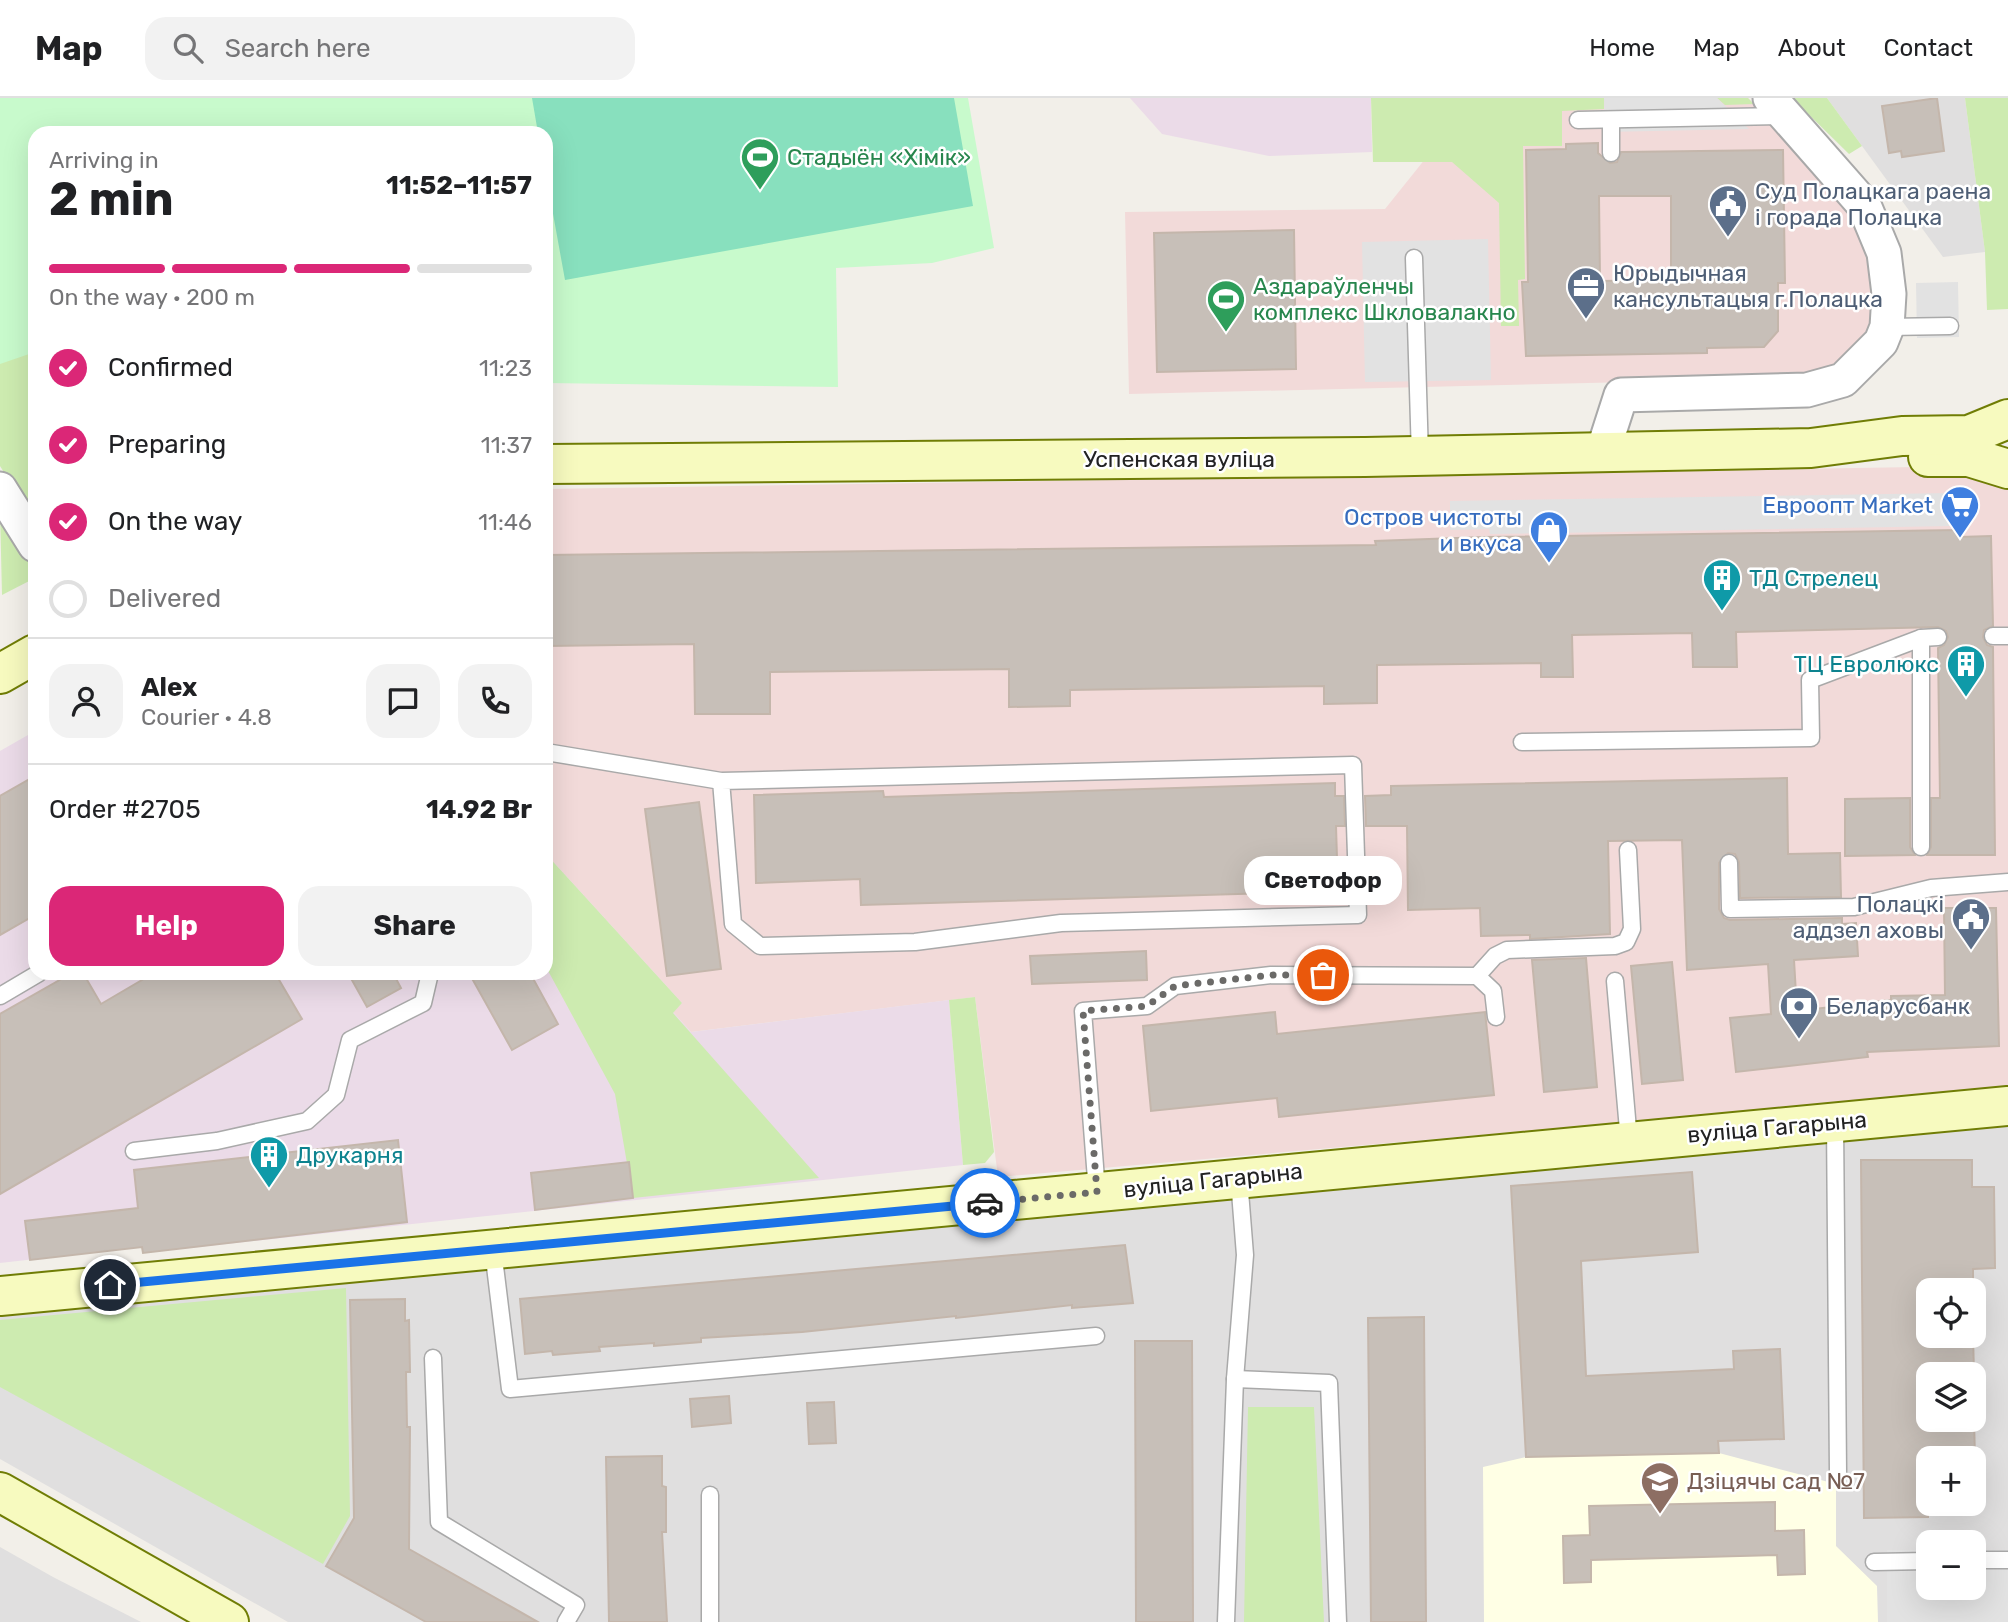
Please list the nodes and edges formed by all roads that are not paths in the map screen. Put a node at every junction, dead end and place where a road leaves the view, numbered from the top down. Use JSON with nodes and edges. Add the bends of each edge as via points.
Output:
{"nodes":[{"id":1,"x":1779,"y":107,"type":"edge"},
{"id":2,"x":1578,"y":120,"type":"dead end"},
{"id":3,"x":1611,"y":120,"type":"junction"},
{"id":4,"x":1611,"y":153,"type":"dead end"},
{"id":5,"x":1414,"y":258,"type":"dead end"},
{"id":6,"x":1950,"y":326,"type":"dead end"},
{"id":7,"x":1887,"y":327,"type":"junction"},
{"id":8,"x":2008,"y":419,"type":"edge"},
{"id":9,"x":1811,"y":448,"type":"junction"},
{"id":10,"x":1602,"y":454,"type":"junction"},
{"id":11,"x":1420,"y":456,"type":"junction"},
{"id":12,"x":553,"y":464,"type":"edge"},
{"id":13,"x":2008,"y":469,"type":"edge"},
{"id":14,"x":0,"y":489,"type":"edge"},
{"id":15,"x":28,"y":534,"type":"edge"},
{"id":16,"x":1938,"y":637,"type":"dead end"},
{"id":17,"x":1921,"y":638,"type":"junction"},
{"id":18,"x":28,"y":658,"type":"edge"},
{"id":19,"x":0,"y":674,"type":"edge"},
{"id":20,"x":1522,"y":743,"type":"dead end"},
{"id":21,"x":553,"y":753,"type":"edge"},
{"id":22,"x":720,"y":781,"type":"junction"},
{"id":23,"x":1921,"y":847,"type":"dead end"},
{"id":24,"x":1628,"y":850,"type":"dead end"},
{"id":25,"x":1729,"y":863,"type":"dead end"},
{"id":26,"x":2008,"y":882,"type":"edge"},
{"id":27,"x":1477,"y":976,"type":"junction"},
{"id":28,"x":28,"y":979,"type":"edge"},
{"id":29,"x":428,"y":980,"type":"edge"},
{"id":30,"x":1615,"y":981,"type":"dead end"},
{"id":31,"x":0,"y":996,"type":"edge"},
{"id":32,"x":1496,"y":1017,"type":"dead end"},
{"id":33,"x":2008,"y":1106,"type":"edge"},
{"id":34,"x":1835,"y":1122,"type":"junction"},
{"id":35,"x":1629,"y":1141,"type":"junction"},
{"id":36,"x":134,"y":1151,"type":"dead end"},
{"id":37,"x":1239,"y":1177,"type":"junction"},
{"id":38,"x":1097,"y":1192,"type":"junction"},
{"id":39,"x":493,"y":1250,"type":"junction"},
{"id":40,"x":0,"y":1296,"type":"edge"},
{"id":41,"x":1096,"y":1336,"type":"dead end"},
{"id":42,"x":433,"y":1359,"type":"dead end"},
{"id":43,"x":1236,"y":1379,"type":"junction"},
{"id":44,"x":1838,"y":1473,"type":"dead end"},
{"id":45,"x":0,"y":1492,"type":"edge"},
{"id":46,"x":710,"y":1495,"type":"dead end"},
{"id":47,"x":1986,"y":1560,"type":"edge"},
{"id":48,"x":2008,"y":1560,"type":"edge"},
{"id":49,"x":1916,"y":1561,"type":"edge"},
{"id":50,"x":1874,"y":1562,"type":"dead end"},
{"id":51,"x":229,"y":1622,"type":"edge"},
{"id":52,"x":566,"y":1622,"type":"edge"},
{"id":53,"x":710,"y":1622,"type":"edge"},
{"id":54,"x":1226,"y":1622,"type":"edge"},
{"id":55,"x":1338,"y":1622,"type":"edge"}],
"edges":[{"from":1,"to":3,"type":"lane"},
{"from":1,"to":7,"type":"street","via":[[1864,205],[1884,253]]},
{"from":2,"to":3,"type":"lane"},
{"from":3,"to":4,"type":"lane"},
{"from":5,"to":11,"type":"lane"},
{"from":6,"to":7,"type":"lane"},
{"from":7,"to":10,"type":"street","via":[[1881,342],[1843,380],[1807,390],[1621,396]]},
{"from":8,"to":9,"type":"street","name":"Успенская вуліца","via":[[1969,435],[1902,436]]},
{"from":9,"to":10,"type":"street","name":"Успенская вуліца"},
{"from":9,"to":13,"type":"street","name":"Успенская вуліца","via":[[1969,457]]},
{"from":10,"to":11,"type":"street","name":"Успенская вуліца"},
{"from":11,"to":12,"type":"street","name":"Успенская вуліца"},
{"from":14,"to":15,"type":"street"},
{"from":16,"to":17,"type":"lane"},
{"from":17,"to":20,"type":"lane","via":[[1810,680],[1811,738]]},
{"from":17,"to":23,"type":"lane"},
{"from":18,"to":19,"type":"street"},
{"from":21,"to":22,"type":"lane"},
{"from":22,"to":22,"type":"lane","via":[[733,923],[760,946],[915,942],[1061,923],[1358,915],[1353,765]]},
{"from":24,"to":27,"type":"lane","via":[[1632,929],[1626,942],[1507,950],[1494,956]]},
{"from":25,"to":26,"type":"lane","via":[[1730,909],[1854,907],[1931,888]]},
{"from":27,"to":32,"type":"lane","via":[[1493,991]]},
{"from":27,"to":38,"type":"lane","via":[[1271,975],[1175,986],[1147,1006],[1083,1011]]},
{"from":28,"to":31,"type":"lane"},
{"from":29,"to":36,"type":"lane","via":[[423,1003],[350,1040],[336,1095],[307,1121],[217,1141]]},
{"from":30,"to":35,"type":"lane"},
{"from":33,"to":34,"type":"street","name":"вуліца Гагарына"},
{"from":34,"to":35,"type":"street","name":"вуліца Гагарына"},
{"from":34,"to":44,"type":"lane"},
{"from":35,"to":37,"type":"street","name":"вуліца Гагарына"},
{"from":37,"to":38,"type":"street","name":"вуліца Гагарына"},
{"from":37,"to":43,"type":"lane","via":[[1245,1255]]},
{"from":38,"to":39,"type":"street","name":"вуліца Гагарына"},
{"from":39,"to":40,"type":"street","name":"вуліца Гагарына"},
{"from":39,"to":41,"type":"lane","via":[[510,1389]]},
{"from":42,"to":52,"type":"lane","via":[[439,1522],[576,1605]]},
{"from":43,"to":54,"type":"lane"},
{"from":43,"to":55,"type":"lane","via":[[1329,1383]]},
{"from":45,"to":51,"type":"street"},
{"from":46,"to":53,"type":"lane"},
{"from":47,"to":48,"type":"lane"},
{"from":49,"to":50,"type":"lane"}]}
